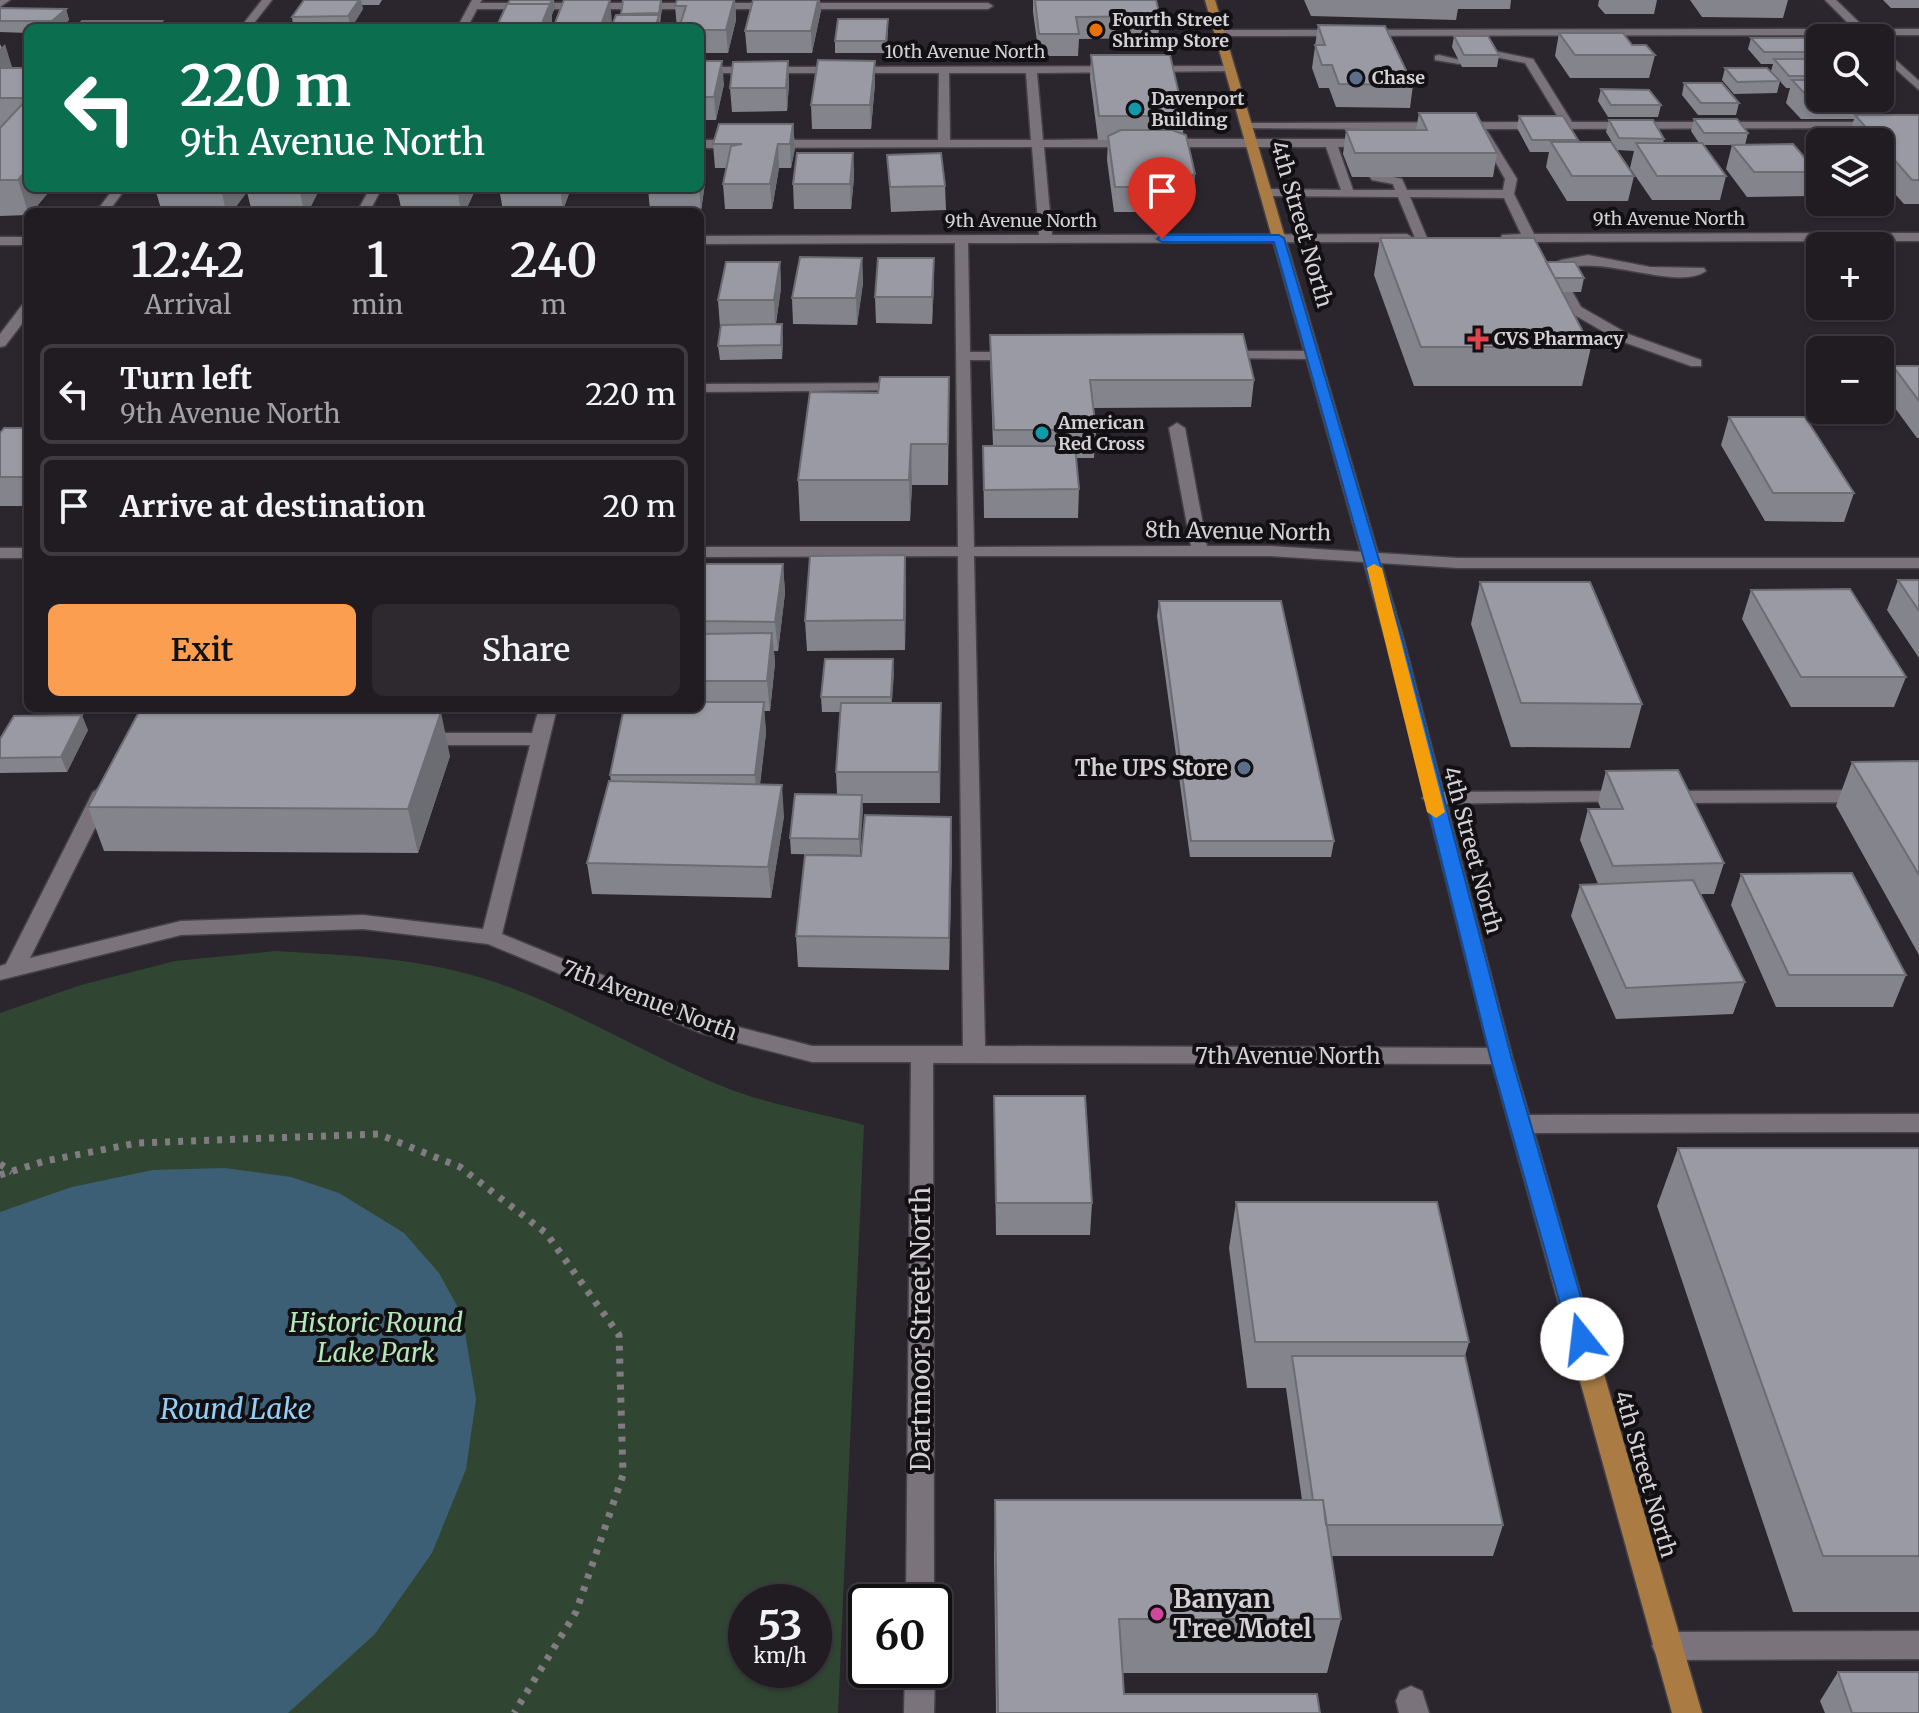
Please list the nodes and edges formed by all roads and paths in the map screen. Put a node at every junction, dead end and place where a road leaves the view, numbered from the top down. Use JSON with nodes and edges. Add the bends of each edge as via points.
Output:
{"nodes":[{"id":1,"x":5,"y":0,"type":"edge"},
{"id":2,"x":267,"y":0,"type":"edge"},
{"id":3,"x":1210,"y":0,"type":"edge"},
{"id":4,"x":1830,"y":0,"type":"edge"},
{"id":5,"x":475,"y":3,"type":"edge"},
{"id":6,"x":0,"y":4,"type":"edge"},
{"id":7,"x":988,"y":6,"type":"dead end"},
{"id":8,"x":248,"y":24,"type":"edge"},
{"id":9,"x":464,"y":24,"type":"edge"},
{"id":10,"x":1855,"y":24,"type":"edge"},
{"id":11,"x":1919,"y":32,"type":"edge"},
{"id":12,"x":1220,"y":33,"type":"junction"},
{"id":13,"x":1894,"y":33,"type":"edge"},
{"id":14,"x":1806,"y":35,"type":"edge"},
{"id":15,"x":1495,"y":57,"type":"edge"},
{"id":16,"x":1894,"y":63,"type":"edge"},
{"id":17,"x":1031,"y":69,"type":"junction"},
{"id":18,"x":1230,"y":69,"type":"junction"},
{"id":19,"x":704,"y":70,"type":"edge"},
{"id":20,"x":944,"y":70,"type":"junction"},
{"id":21,"x":1919,"y":87,"type":"edge"},
{"id":22,"x":1919,"y":125,"type":"edge"},
{"id":23,"x":1246,"y":126,"type":"junction"},
{"id":24,"x":1374,"y":126,"type":"junction"},
{"id":25,"x":1476,"y":126,"type":"junction"},
{"id":26,"x":1569,"y":126,"type":"junction"},
{"id":27,"x":944,"y":143,"type":"junction"},
{"id":28,"x":1038,"y":143,"type":"junction"},
{"id":29,"x":1251,"y":143,"type":"junction"},
{"id":30,"x":1331,"y":143,"type":"junction"},
{"id":31,"x":704,"y":144,"type":"edge"},
{"id":32,"x":1386,"y":147,"type":"junction"},
{"id":33,"x":1367,"y":154,"type":"edge"},
{"id":34,"x":1376,"y":177,"type":"edge"},
{"id":35,"x":1416,"y":177,"type":"edge"},
{"id":36,"x":1400,"y":188,"type":"junction"},
{"id":37,"x":1266,"y":193,"type":"junction"},
{"id":38,"x":1348,"y":193,"type":"junction"},
{"id":39,"x":1508,"y":194,"type":"junction"},
{"id":40,"x":1919,"y":237,"type":"edge"},
{"id":41,"x":1279,"y":238,"type":"junction"},
{"id":42,"x":1421,"y":238,"type":"junction"},
{"id":43,"x":1436,"y":238,"type":"edge"},
{"id":44,"x":1498,"y":238,"type":"edge"},
{"id":45,"x":1529,"y":238,"type":"junction"},
{"id":46,"x":961,"y":239,"type":"junction"},
{"id":47,"x":1046,"y":239,"type":"junction"},
{"id":48,"x":704,"y":240,"type":"edge"},
{"id":49,"x":0,"y":241,"type":"edge"},
{"id":50,"x":24,"y":241,"type":"edge"},
{"id":51,"x":1699,"y":271,"type":"dead end"},
{"id":52,"x":24,"y":312,"type":"edge"},
{"id":53,"x":0,"y":343,"type":"edge"},
{"id":54,"x":1027,"y":355,"type":"edge"},
{"id":55,"x":1201,"y":355,"type":"edge"},
{"id":56,"x":1313,"y":355,"type":"junction"},
{"id":57,"x":963,"y":356,"type":"junction"},
{"id":58,"x":1696,"y":363,"type":"dead end"},
{"id":59,"x":917,"y":387,"type":"edge"},
{"id":60,"x":704,"y":388,"type":"edge"},
{"id":61,"x":1177,"y":428,"type":"dead end"},
{"id":62,"x":1200,"y":551,"type":"junction"},
{"id":63,"x":704,"y":552,"type":"edge"},
{"id":64,"x":966,"y":552,"type":"junction"},
{"id":65,"x":0,"y":553,"type":"edge"},
{"id":66,"x":24,"y":553,"type":"edge"},
{"id":67,"x":1371,"y":556,"type":"junction"},
{"id":68,"x":1919,"y":563,"type":"edge"},
{"id":69,"x":547,"y":712,"type":"edge"},
{"id":70,"x":399,"y":739,"type":"edge"},
{"id":71,"x":540,"y":739,"type":"junction"},
{"id":72,"x":110,"y":778,"type":"edge"},
{"id":73,"x":1919,"y":796,"type":"edge"},
{"id":74,"x":1432,"y":798,"type":"junction"},
{"id":75,"x":491,"y":937,"type":"junction"},
{"id":76,"x":7,"y":970,"type":"edge"},
{"id":77,"x":922,"y":1056,"type":"junction"},
{"id":78,"x":974,"y":1056,"type":"junction"},
{"id":79,"x":1501,"y":1056,"type":"junction"},
{"id":80,"x":1919,"y":1123,"type":"edge"},
{"id":81,"x":1522,"y":1124,"type":"junction"},
{"id":82,"x":0,"y":1164,"type":"edge"},
{"id":83,"x":12,"y":1172,"type":"junction"},
{"id":84,"x":0,"y":1175,"type":"edge"},
{"id":85,"x":920,"y":1584,"type":"edge"},
{"id":86,"x":1919,"y":1645,"type":"edge"},
{"id":87,"x":1667,"y":1646,"type":"junction"},
{"id":88,"x":920,"y":1688,"type":"edge"},
{"id":89,"x":514,"y":1713,"type":"edge"},
{"id":90,"x":919,"y":1713,"type":"edge"},
{"id":91,"x":1687,"y":1713,"type":"edge"}],
"edges":[{"from":1,"to":6,"type":"street"},
{"from":2,"to":8,"type":"street"},
{"from":3,"to":12,"type":"main road","name":"4th Street North"},
{"from":4,"to":10,"type":"street"},
{"from":5,"to":7,"type":"street"},
{"from":5,"to":9,"type":"street"},
{"from":11,"to":13,"type":"street"},
{"from":12,"to":14,"type":"street"},
{"from":12,"to":18,"type":"main road","name":"4th Street North"},
{"from":15,"to":26,"type":"street","via":[[1529,61]]},
{"from":16,"to":21,"type":"street"},
{"from":17,"to":18,"type":"street","name":"10th Avenue North"},
{"from":17,"to":20,"type":"street","name":"10th Avenue North"},
{"from":17,"to":28,"type":"street"},
{"from":18,"to":23,"type":"main road","name":"4th Street North"},
{"from":19,"to":20,"type":"street","name":"10th Avenue North"},
{"from":20,"to":27,"type":"street"},
{"from":22,"to":26,"type":"street"},
{"from":23,"to":24,"type":"street"},
{"from":23,"to":29,"type":"main road","name":"4th Street North"},
{"from":24,"to":25,"type":"street"},
{"from":24,"to":32,"type":"street"},
{"from":25,"to":26,"type":"street"},
{"from":25,"to":39,"type":"street","via":[[1486,133],[1511,179]]},
{"from":27,"to":28,"type":"street"},
{"from":27,"to":31,"type":"street"},
{"from":28,"to":29,"type":"street"},
{"from":28,"to":47,"type":"street"},
{"from":29,"to":30,"type":"street"},
{"from":29,"to":37,"type":"main road","name":"4th Street North"},
{"from":30,"to":32,"type":"street"},
{"from":30,"to":38,"type":"street"},
{"from":32,"to":33,"type":"street"},
{"from":34,"to":36,"type":"street"},
{"from":35,"to":36,"type":"street"},
{"from":36,"to":38,"type":"street"},
{"from":36,"to":39,"type":"street"},
{"from":36,"to":42,"type":"street"},
{"from":37,"to":38,"type":"street"},
{"from":37,"to":41,"type":"main road","name":"4th Street North"},
{"from":39,"to":45,"type":"street"},
{"from":40,"to":45,"type":"street","name":"9th Avenue North"},
{"from":41,"to":42,"type":"street","name":"9th Avenue North"},
{"from":41,"to":47,"type":"street","name":"9th Avenue North"},
{"from":41,"to":56,"type":"main road","name":"4th Street North"},
{"from":42,"to":43,"type":"street","name":"9th Avenue North"},
{"from":44,"to":45,"type":"street","name":"9th Avenue North"},
{"from":46,"to":47,"type":"street","name":"9th Avenue North"},
{"from":46,"to":48,"type":"street","name":"9th Avenue North"},
{"from":46,"to":57,"type":"street"},
{"from":49,"to":50,"type":"street"},
{"from":51,"to":58,"type":"street","via":[[1642,270],[1604,259],[1567,261],[1552,268],[1576,310],[1623,337]]},
{"from":52,"to":53,"type":"street"},
{"from":54,"to":57,"type":"street"},
{"from":55,"to":56,"type":"street"},
{"from":56,"to":67,"type":"main road","name":"4th Street North"},
{"from":57,"to":64,"type":"street","via":[[956,387]]},
{"from":59,"to":60,"type":"street"},
{"from":61,"to":62,"type":"street"},
{"from":62,"to":64,"type":"street","name":"8th Avenue North"},
{"from":62,"to":67,"type":"street","name":"8th Avenue North"},
{"from":63,"to":64,"type":"street","name":"8th Avenue North"},
{"from":64,"to":78,"type":"street"},
{"from":65,"to":66,"type":"street"},
{"from":67,"to":68,"type":"street","name":"8th Avenue North","via":[[1458,563]]},
{"from":67,"to":74,"type":"main road","name":"4th Street North"},
{"from":69,"to":71,"type":"street"},
{"from":70,"to":71,"type":"street"},
{"from":71,"to":75,"type":"street"},
{"from":72,"to":76,"type":"street"},
{"from":73,"to":74,"type":"street"},
{"from":74,"to":79,"type":"main road","name":"4th Street North"},
{"from":75,"to":76,"type":"street","name":"7th Avenue North","via":[[363,922],[181,928]]},
{"from":75,"to":77,"type":"street","name":"7th Avenue North","via":[[709,1027],[812,1054]]},
{"from":77,"to":78,"type":"street","name":"7th Avenue North"},
{"from":77,"to":85,"type":"street","name":"Dartmoor Street North"},
{"from":78,"to":79,"type":"street","name":"7th Avenue North"},
{"from":79,"to":81,"type":"main road","name":"4th Street North"},
{"from":80,"to":81,"type":"street"},
{"from":81,"to":87,"type":"main road","name":"4th Street North"},
{"from":82,"to":83,"type":"path"},
{"from":83,"to":84,"type":"path"},
{"from":83,"to":89,"type":"path","via":[[137,1143],[378,1134],[460,1167],[546,1233],[619,1335],[623,1475],[576,1612]]},
{"from":86,"to":87,"type":"street"},
{"from":87,"to":91,"type":"main road","name":"4th Street North"},
{"from":88,"to":90,"type":"street"}]}
